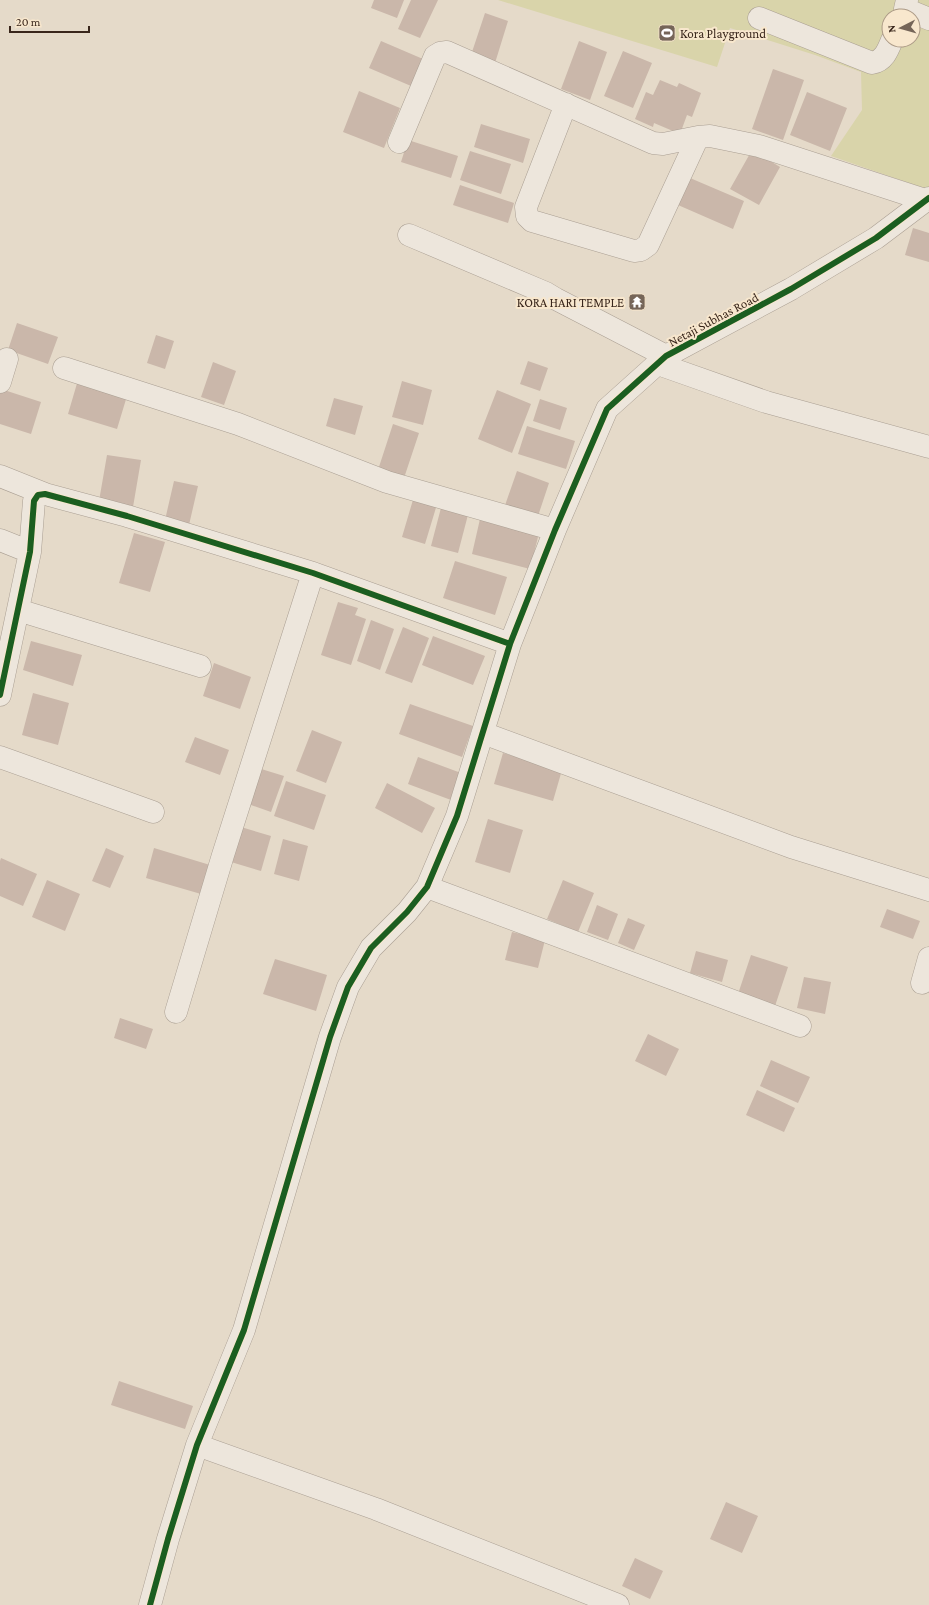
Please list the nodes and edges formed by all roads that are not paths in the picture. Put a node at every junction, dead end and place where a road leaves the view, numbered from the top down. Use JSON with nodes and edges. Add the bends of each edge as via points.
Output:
{"nodes":[{"id":1,"x":759,"y":18,"type":"dead end"},
{"id":2,"x":888,"y":48,"type":"edge"},
{"id":3,"x":566,"y":104,"type":"junction"},
{"id":4,"x":698,"y":137,"type":"junction"},
{"id":5,"x":399,"y":142,"type":"dead end"},
{"id":6,"x":927,"y":199,"type":"edge"},
{"id":7,"x":409,"y":235,"type":"dead end"},
{"id":8,"x":7,"y":359,"type":"dead end"},
{"id":9,"x":662,"y":360,"type":"junction"},
{"id":10,"x":64,"y":368,"type":"dead end"},
{"id":11,"x":0,"y":382,"type":"edge"},
{"id":12,"x":929,"y":447,"type":"edge"},
{"id":13,"x":0,"y":476,"type":"edge"},
{"id":14,"x":45,"y":494,"type":"junction"},
{"id":15,"x":555,"y":530,"type":"junction"},
{"id":16,"x":0,"y":540,"type":"edge"},
{"id":17,"x":30,"y":552,"type":"junction"},
{"id":18,"x":313,"y":573,"type":"junction"},
{"id":19,"x":18,"y":610,"type":"junction"},
{"id":20,"x":510,"y":644,"type":"junction"},
{"id":21,"x":200,"y":666,"type":"dead end"},
{"id":22,"x":0,"y":695,"type":"edge"},
{"id":23,"x":482,"y":733,"type":"junction"},
{"id":24,"x":0,"y":757,"type":"edge"},
{"id":25,"x":153,"y":812,"type":"dead end"},
{"id":26,"x":427,"y":887,"type":"junction"},
{"id":27,"x":929,"y":890,"type":"edge"},
{"id":28,"x":929,"y":958,"type":"edge"},
{"id":29,"x":922,"y":983,"type":"dead end"},
{"id":30,"x":176,"y":1012,"type":"dead end"},
{"id":31,"x":800,"y":1026,"type":"dead end"},
{"id":32,"x":197,"y":1444,"type":"junction"},
{"id":33,"x":150,"y":1605,"type":"edge"},
{"id":34,"x":618,"y":1605,"type":"edge"}],
"edges":[{"from":1,"to":2,"type":"street","via":[[872,63],[878,62]]},
{"from":3,"to":4,"type":"street","via":[[653,143],[663,144]]},
{"from":3,"to":4,"type":"street","via":[[526,207],[528,216],[532,221],[634,250],[641,250],[648,244]]},
{"from":3,"to":5,"type":"street","via":[[447,52],[440,53],[435,56]]},
{"from":4,"to":6,"type":"street","via":[[710,136],[759,146]]},
{"from":6,"to":9,"type":"street","name":"Netaji Subhas Road","via":[[876,238],[791,289]]},
{"from":7,"to":9,"type":"street","via":[[546,293]]},
{"from":8,"to":11,"type":"street"},
{"from":9,"to":12,"type":"street","via":[[766,402]]},
{"from":9,"to":15,"type":"street","name":"Netaji Subhas Road","via":[[607,409]]},
{"from":10,"to":15,"type":"street","via":[[238,424],[387,482]]},
{"from":13,"to":14,"type":"street"},
{"from":14,"to":17,"type":"street","via":[[38,495],[34,501]]},
{"from":14,"to":18,"type":"street","via":[[127,516]]},
{"from":15,"to":20,"type":"street","name":"Netaji Subhas Road"},
{"from":16,"to":17,"type":"street"},
{"from":17,"to":19,"type":"street"},
{"from":18,"to":20,"type":"street"},
{"from":18,"to":30,"type":"street"},
{"from":19,"to":21,"type":"street"},
{"from":19,"to":22,"type":"street"},
{"from":20,"to":23,"type":"street","name":"Netaji Subhas Road"},
{"from":23,"to":26,"type":"street","name":"Netaji Subhas Road","via":[[456,816]]},
{"from":23,"to":27,"type":"street","via":[[791,847]]},
{"from":24,"to":25,"type":"street"},
{"from":26,"to":31,"type":"street"},
{"from":26,"to":32,"type":"street","name":"Netaji Subhas Road","via":[[407,912],[371,948],[348,987],[330,1037],[244,1330]]},
{"from":28,"to":29,"type":"street"},
{"from":32,"to":33,"type":"street","name":"Netaji Subhas Road"},
{"from":32,"to":34,"type":"street","via":[[376,1509]]}]}
